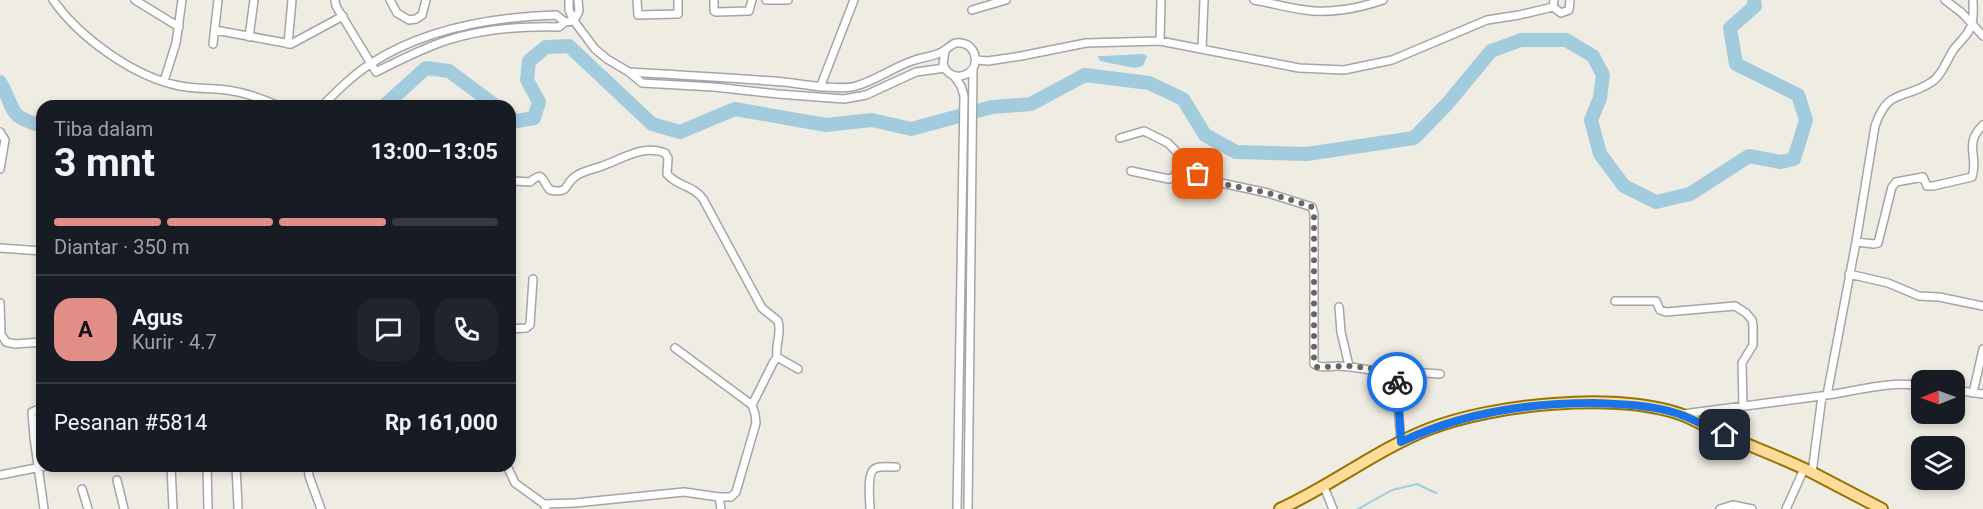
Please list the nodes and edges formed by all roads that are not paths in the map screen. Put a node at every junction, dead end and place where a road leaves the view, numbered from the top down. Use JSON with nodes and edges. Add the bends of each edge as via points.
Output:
{"nodes":[{"id":1,"x":53,"y":0,"type":"edge"},
{"id":2,"x":135,"y":0,"type":"edge"},
{"id":3,"x":182,"y":0,"type":"edge"},
{"id":4,"x":218,"y":0,"type":"edge"},
{"id":5,"x":254,"y":0,"type":"edge"},
{"id":6,"x":292,"y":0,"type":"edge"},
{"id":7,"x":335,"y":0,"type":"edge"},
{"id":8,"x":390,"y":0,"type":"edge"},
{"id":9,"x":426,"y":0,"type":"edge"},
{"id":10,"x":569,"y":0,"type":"edge"},
{"id":11,"x":578,"y":0,"type":"edge"},
{"id":12,"x":637,"y":0,"type":"edge"},
{"id":13,"x":678,"y":0,"type":"edge"},
{"id":14,"x":714,"y":0,"type":"edge"},
{"id":15,"x":752,"y":0,"type":"edge"},
{"id":16,"x":766,"y":0,"type":"edge"},
{"id":17,"x":788,"y":0,"type":"edge"},
{"id":18,"x":854,"y":0,"type":"edge"},
{"id":19,"x":1006,"y":0,"type":"edge"},
{"id":20,"x":1161,"y":0,"type":"edge"},
{"id":21,"x":1204,"y":0,"type":"edge"},
{"id":22,"x":1254,"y":0,"type":"edge"},
{"id":23,"x":1329,"y":0,"type":"edge"},
{"id":24,"x":1383,"y":0,"type":"edge"},
{"id":25,"x":1570,"y":0,"type":"edge"},
{"id":26,"x":1945,"y":0,"type":"edge"},
{"id":27,"x":1973,"y":0,"type":"edge"},
{"id":28,"x":995,"y":1,"type":"edge"},
{"id":29,"x":1372,"y":2,"type":"edge"},
{"id":30,"x":143,"y":3,"type":"edge"},
{"id":31,"x":1288,"y":3,"type":"edge"},
{"id":32,"x":1553,"y":4,"type":"edge"},
{"id":33,"x":972,"y":10,"type":"dead end"},
{"id":34,"x":1328,"y":11,"type":"junction"},
{"id":35,"x":343,"y":16,"type":"junction"},
{"id":36,"x":499,"y":19,"type":"junction"},
{"id":37,"x":574,"y":21,"type":"junction"},
{"id":38,"x":565,"y":22,"type":"junction"},
{"id":39,"x":1972,"y":24,"type":"junction"},
{"id":40,"x":179,"y":27,"type":"junction"},
{"id":41,"x":215,"y":30,"type":"junction"},
{"id":42,"x":501,"y":30,"type":"junction"},
{"id":43,"x":1983,"y":36,"type":"edge"},
{"id":44,"x":249,"y":37,"type":"junction"},
{"id":45,"x":1160,"y":41,"type":"junction"},
{"id":46,"x":213,"y":44,"type":"dead end"},
{"id":47,"x":288,"y":44,"type":"junction"},
{"id":48,"x":1202,"y":49,"type":"junction"},
{"id":49,"x":945,"y":51,"type":"junction"},
{"id":50,"x":976,"y":60,"type":"junction"},
{"id":51,"x":371,"y":63,"type":"junction"},
{"id":52,"x":945,"y":68,"type":"junction"},
{"id":53,"x":973,"y":69,"type":"junction"},
{"id":54,"x":629,"y":72,"type":"junction"},
{"id":55,"x":689,"y":74,"type":"junction"},
{"id":56,"x":954,"y":76,"type":"junction"},
{"id":57,"x":164,"y":81,"type":"junction"},
{"id":58,"x":821,"y":85,"type":"junction"},
{"id":59,"x":689,"y":86,"type":"junction"},
{"id":60,"x":262,"y":100,"type":"edge"},
{"id":61,"x":328,"y":100,"type":"edge"},
{"id":62,"x":1983,"y":125,"type":"edge"},
{"id":63,"x":0,"y":132,"type":"edge"},
{"id":64,"x":1120,"y":138,"type":"dead end"},
{"id":65,"x":1184,"y":160,"type":"junction"},
{"id":66,"x":0,"y":169,"type":"edge"},
{"id":67,"x":1131,"y":171,"type":"dead end"},
{"id":68,"x":516,"y":181,"type":"edge"},
{"id":69,"x":1856,"y":242,"type":"junction"},
{"id":70,"x":0,"y":248,"type":"edge"},
{"id":71,"x":36,"y":251,"type":"edge"},
{"id":72,"x":1849,"y":274,"type":"junction"},
{"id":73,"x":533,"y":279,"type":"dead end"},
{"id":74,"x":1615,"y":301,"type":"dead end"},
{"id":75,"x":0,"y":303,"type":"edge"},
{"id":76,"x":1983,"y":306,"type":"edge"},
{"id":77,"x":1340,"y":307,"type":"dead end"},
{"id":78,"x":516,"y":329,"type":"edge"},
{"id":79,"x":36,"y":342,"type":"edge"},
{"id":80,"x":675,"y":348,"type":"dead end"},
{"id":81,"x":1983,"y":349,"type":"edge"},
{"id":82,"x":777,"y":357,"type":"junction"},
{"id":83,"x":1349,"y":366,"type":"junction"},
{"id":84,"x":798,"y":369,"type":"dead end"},
{"id":85,"x":1395,"y":371,"type":"junction"},
{"id":86,"x":1440,"y":374,"type":"dead end"},
{"id":87,"x":1911,"y":384,"type":"edge"},
{"id":88,"x":1965,"y":392,"type":"edge"},
{"id":89,"x":1973,"y":393,"type":"junction"},
{"id":90,"x":1983,"y":394,"type":"edge"},
{"id":91,"x":1825,"y":396,"type":"junction"},
{"id":92,"x":752,"y":405,"type":"junction"},
{"id":93,"x":1743,"y":406,"type":"junction"},
{"id":94,"x":36,"y":410,"type":"edge"},
{"id":95,"x":1679,"y":414,"type":"junction"},
{"id":96,"x":36,"y":428,"type":"edge"},
{"id":97,"x":1401,"y":442,"type":"junction"},
{"id":98,"x":896,"y":467,"type":"dead end"},
{"id":99,"x":36,"y":468,"type":"edge"},
{"id":100,"x":1808,"y":471,"type":"junction"},
{"id":101,"x":42,"y":472,"type":"edge"},
{"id":102,"x":171,"y":472,"type":"edge"},
{"id":103,"x":207,"y":472,"type":"edge"},
{"id":104,"x":236,"y":472,"type":"edge"},
{"id":105,"x":309,"y":472,"type":"edge"},
{"id":106,"x":510,"y":472,"type":"edge"},
{"id":107,"x":0,"y":475,"type":"edge"},
{"id":108,"x":117,"y":480,"type":"dead end"},
{"id":109,"x":1324,"y":487,"type":"junction"},
{"id":110,"x":82,"y":489,"type":"dead end"},
{"id":111,"x":719,"y":497,"type":"junction"},
{"id":112,"x":238,"y":507,"type":"dead end"},
{"id":113,"x":545,"y":507,"type":"edge"},
{"id":114,"x":44,"y":509,"type":"edge"},
{"id":115,"x":88,"y":509,"type":"edge"},
{"id":116,"x":124,"y":509,"type":"edge"},
{"id":117,"x":173,"y":509,"type":"edge"},
{"id":118,"x":208,"y":509,"type":"edge"},
{"id":119,"x":321,"y":509,"type":"edge"},
{"id":120,"x":721,"y":509,"type":"edge"},
{"id":121,"x":870,"y":509,"type":"edge"},
{"id":122,"x":957,"y":509,"type":"edge"},
{"id":123,"x":968,"y":509,"type":"edge"},
{"id":124,"x":1280,"y":509,"type":"edge"},
{"id":125,"x":1333,"y":509,"type":"edge"},
{"id":126,"x":1720,"y":509,"type":"edge"},
{"id":127,"x":1752,"y":509,"type":"edge"},
{"id":128,"x":1786,"y":509,"type":"edge"},
{"id":129,"x":1882,"y":509,"type":"edge"}],
"edges":[{"from":1,"to":57,"type":"street","via":[[80,31],[103,49]]},
{"from":2,"to":30,"type":"street"},
{"from":3,"to":40,"type":"street"},
{"from":4,"to":41,"type":"street"},
{"from":5,"to":44,"type":"street"},
{"from":6,"to":47,"type":"street"},
{"from":7,"to":35,"type":"street"},
{"from":8,"to":9,"type":"street","via":[[397,13],[409,20],[422,15]]},
{"from":10,"to":37,"type":"street"},
{"from":11,"to":37,"type":"street","via":[[579,11]]},
{"from":12,"to":13,"type":"street","via":[[638,15],[678,14]]},
{"from":14,"to":15,"type":"street","via":[[716,12],[749,11]]},
{"from":16,"to":17,"type":"street"},
{"from":18,"to":58,"type":"street"},
{"from":19,"to":28,"type":"street"},
{"from":20,"to":45,"type":"street"},
{"from":21,"to":48,"type":"street"},
{"from":22,"to":31,"type":"street"},
{"from":23,"to":34,"type":"street"},
{"from":24,"to":29,"type":"street"},
{"from":25,"to":32,"type":"street","via":[[1567,12],[1557,12]]},
{"from":26,"to":39,"type":"street"},
{"from":27,"to":39,"type":"street"},
{"from":28,"to":33,"type":"street"},
{"from":29,"to":34,"type":"street"},
{"from":30,"to":40,"type":"street"},
{"from":31,"to":34,"type":"street","via":[[1303,10]]},
{"from":32,"to":48,"type":"street","via":[[1487,20],[1392,60],[1344,70],[1299,68]]},
{"from":35,"to":47,"type":"street"},
{"from":35,"to":51,"type":"street"},
{"from":36,"to":38,"type":"street","via":[[556,15]]},
{"from":36,"to":42,"type":"street"},
{"from":36,"to":51,"type":"street","via":[[429,35]]},
{"from":37,"to":38,"type":"street"},
{"from":37,"to":54,"type":"street","via":[[595,49]]},
{"from":38,"to":42,"type":"street","via":[[559,27]]},
{"from":39,"to":43,"type":"street"},
{"from":39,"to":69,"type":"street","via":[[1936,78],[1897,96],[1880,112]]},
{"from":40,"to":57,"type":"street"},
{"from":41,"to":44,"type":"street"},
{"from":41,"to":46,"type":"street"},
{"from":42,"to":51,"type":"street","via":[[448,40],[376,72]]},
{"from":44,"to":47,"type":"street"},
{"from":45,"to":48,"type":"street"},
{"from":45,"to":50,"type":"street","via":[[1086,43]]},
{"from":49,"to":50,"type":"street","via":[[953,44],[964,43],[973,50]]},
{"from":49,"to":52,"type":"street"},
{"from":49,"to":58,"type":"street","via":[[911,61],[856,86]]},
{"from":50,"to":53,"type":"street"},
{"from":51,"to":61,"type":"street"},
{"from":52,"to":56,"type":"street"},
{"from":52,"to":59,"type":"street","via":[[916,72],[866,95],[844,99]]},
{"from":53,"to":56,"type":"street"},
{"from":53,"to":123,"type":"street"},
{"from":54,"to":55,"type":"street"},
{"from":54,"to":59,"type":"street","via":[[642,83]]},
{"from":55,"to":58,"type":"street"},
{"from":55,"to":59,"type":"street"},
{"from":56,"to":122,"type":"street","via":[[964,96]]},
{"from":57,"to":60,"type":"street","via":[[228,90]]},
{"from":62,"to":69,"type":"street","via":[[1972,141],[1972,177],[1933,186],[1927,186],[1923,177],[1896,182],[1878,243]]},
{"from":63,"to":66,"type":"street","via":[[5,140]]},
{"from":64,"to":65,"type":"street","via":[[1144,131],[1168,143]]},
{"from":65,"to":67,"type":"street","via":[[1172,179]]},
{"from":65,"to":83,"type":"street","via":[[1198,174],[1214,182],[1312,207],[1313,362],[1317,367]]},
{"from":68,"to":82,"type":"street","via":[[530,182],[539,176],[550,190],[562,191],[574,177],[631,154],[665,153],[667,174],[699,193],[762,308],[778,321]]},
{"from":69,"to":72,"type":"street"},
{"from":70,"to":71,"type":"street"},
{"from":72,"to":76,"type":"street","via":[[1888,283],[1919,296]]},
{"from":72,"to":91,"type":"street"},
{"from":73,"to":78,"type":"street","via":[[530,325]]},
{"from":74,"to":93,"type":"street","via":[[1656,301],[1660,310],[1666,312],[1735,306],[1746,313],[1752,320],[1754,345],[1742,363]]},
{"from":75,"to":79,"type":"street","via":[[1,333],[6,342]]},
{"from":77,"to":83,"type":"street"},
{"from":80,"to":92,"type":"street"},
{"from":81,"to":89,"type":"street"},
{"from":82,"to":84,"type":"street"},
{"from":82,"to":92,"type":"street"},
{"from":83,"to":85,"type":"street"},
{"from":85,"to":86,"type":"street"},
{"from":85,"to":97,"type":"street"},
{"from":87,"to":91,"type":"street"},
{"from":88,"to":89,"type":"street"},
{"from":89,"to":90,"type":"street"},
{"from":91,"to":93,"type":"street"},
{"from":91,"to":100,"type":"street"},
{"from":92,"to":111,"type":"street","via":[[756,423],[736,492],[731,497]]},
{"from":93,"to":95,"type":"street"},
{"from":94,"to":96,"type":"street","via":[[32,412]]},
{"from":95,"to":97,"type":"main road","via":[[1639,405],[1534,405],[1461,419]]},
{"from":95,"to":100,"type":"main road"},
{"from":97,"to":109,"type":"main road"},
{"from":98,"to":121,"type":"street","via":[[871,471]]},
{"from":99,"to":107,"type":"street"},
{"from":100,"to":128,"type":"street"},
{"from":100,"to":129,"type":"main road"},
{"from":101,"to":114,"type":"street"},
{"from":102,"to":117,"type":"street"},
{"from":103,"to":118,"type":"street"},
{"from":104,"to":112,"type":"street"},
{"from":105,"to":119,"type":"street"},
{"from":106,"to":113,"type":"street","via":[[515,483]]},
{"from":108,"to":116,"type":"street"},
{"from":109,"to":124,"type":"main road"},
{"from":109,"to":125,"type":"street"},
{"from":110,"to":115,"type":"street"},
{"from":111,"to":113,"type":"street","via":[[684,492]]},
{"from":111,"to":120,"type":"street"},
{"from":126,"to":127,"type":"street","via":[[1733,505]]}]}
